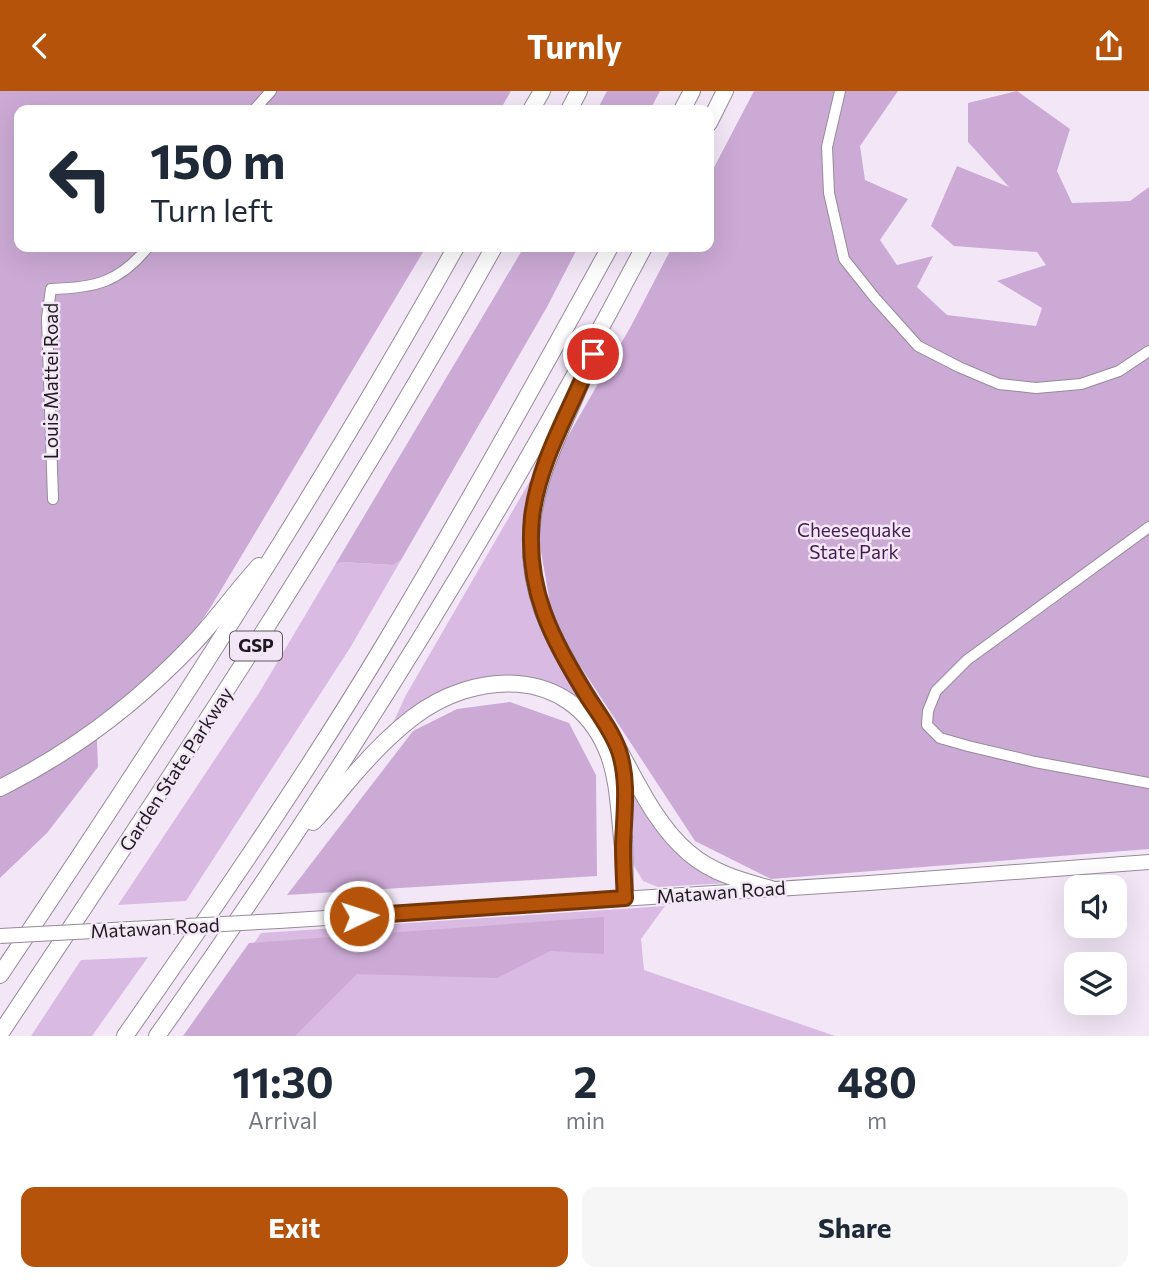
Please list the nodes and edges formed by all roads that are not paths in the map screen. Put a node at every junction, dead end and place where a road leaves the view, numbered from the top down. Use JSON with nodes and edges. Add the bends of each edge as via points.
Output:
{"nodes":[{"id":1,"x":271,"y":91,"type":"edge"},
{"id":2,"x":725,"y":91,"type":"edge"},
{"id":3,"x":840,"y":91,"type":"edge"},
{"id":4,"x":258,"y":105,"type":"edge"},
{"id":5,"x":714,"y":113,"type":"edge"},
{"id":6,"x":143,"y":252,"type":"edge"},
{"id":7,"x":453,"y":252,"type":"edge"},
{"id":8,"x":491,"y":252,"type":"edge"},
{"id":9,"x":607,"y":252,"type":"edge"},
{"id":10,"x":641,"y":252,"type":"edge"},
{"id":11,"x":609,"y":313,"type":"junction"},
{"id":12,"x":1149,"y":351,"type":"edge"},
{"id":13,"x":53,"y":499,"type":"dead end"},
{"id":14,"x":1149,"y":527,"type":"edge"},
{"id":15,"x":285,"y":538,"type":"junction"},
{"id":16,"x":619,"y":751,"type":"junction"},
{"id":17,"x":1149,"y":783,"type":"edge"},
{"id":18,"x":0,"y":788,"type":"edge"},
{"id":19,"x":623,"y":847,"type":"junction"},
{"id":20,"x":287,"y":849,"type":"junction"},
{"id":21,"x":1149,"y":862,"type":"edge"},
{"id":22,"x":771,"y":889,"type":"junction"},
{"id":23,"x":625,"y":898,"type":"junction"},
{"id":24,"x":0,"y":936,"type":"edge"},
{"id":25,"x":0,"y":975,"type":"edge"},
{"id":26,"x":0,"y":1034,"type":"edge"},
{"id":27,"x":125,"y":1036,"type":"edge"},
{"id":28,"x":158,"y":1036,"type":"edge"}],
"edges":[{"from":1,"to":4,"type":"street"},
{"from":2,"to":5,"type":"highway"},
{"from":3,"to":12,"type":"street","via":[[827,147],[829,193],[844,259],[918,346],[999,384],[1036,388],[1081,384],[1119,371]]},
{"from":6,"to":13,"type":"street","name":"Louis Mattei Road","via":[[120,275],[99,284],[51,289],[47,318]]},
{"from":7,"to":15,"type":"highway","name":"Garden State Parkway","number":"GSP"},
{"from":8,"to":26,"type":"highway","name":"Garden State Parkway","number":"GSP","via":[[264,634]]},
{"from":9,"to":27,"type":"highway","via":[[384,645],[265,833]]},
{"from":10,"to":11,"type":"highway"},
{"from":11,"to":16,"type":"highway","via":[[544,466],[531,544],[535,587],[548,628]]},
{"from":11,"to":20,"type":"highway","via":[[431,623]]},
{"from":14,"to":17,"type":"street","via":[[967,660],[936,691],[927,725],[940,738],[968,746]]},
{"from":15,"to":18,"type":"highway","via":[[195,642],[137,697],[74,744]]},
{"from":15,"to":25,"type":"highway","name":"Garden State Parkway","number":"GSP"},
{"from":16,"to":19,"type":"highway","via":[[625,793]]},
{"from":16,"to":22,"type":"highway","via":[[660,819],[687,852],[722,873]]},
{"from":19,"to":20,"type":"highway","via":[[609,758],[593,726],[556,695],[531,685],[505,682],[458,691],[410,720]]},
{"from":19,"to":23,"type":"highway"},
{"from":20,"to":28,"type":"highway"},
{"from":21,"to":22,"type":"main road","name":"Matawan Road"},
{"from":22,"to":23,"type":"main road","name":"Matawan Road"},
{"from":23,"to":24,"type":"main road","name":"Matawan Road","bridge":true}]}
